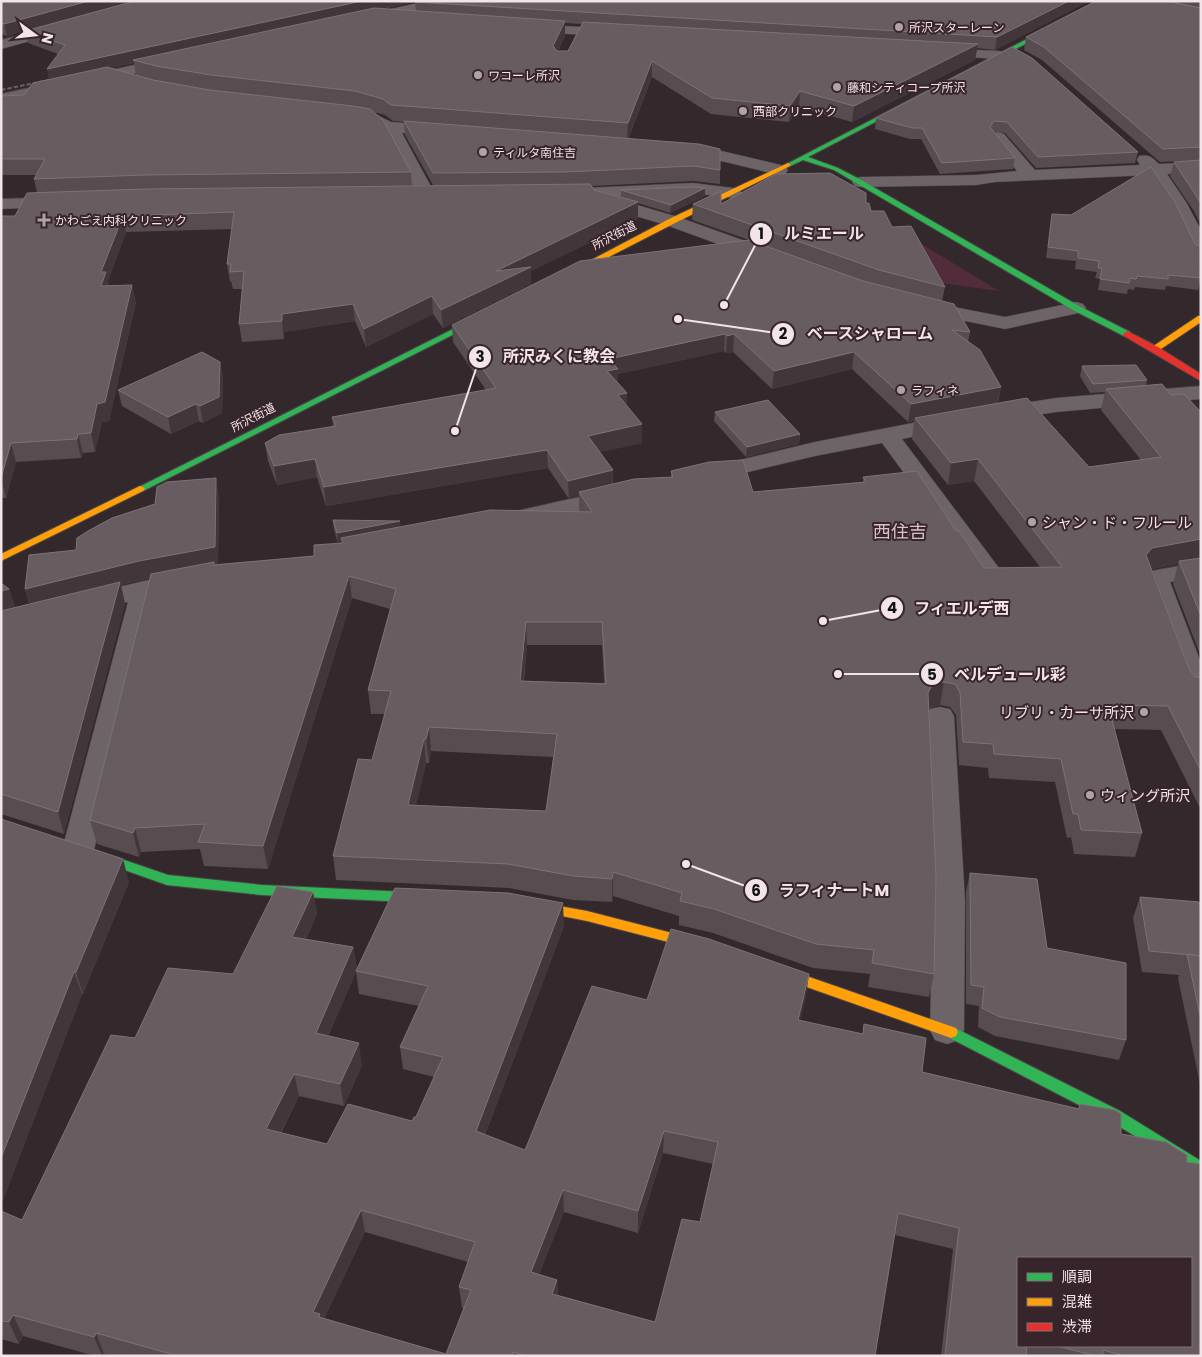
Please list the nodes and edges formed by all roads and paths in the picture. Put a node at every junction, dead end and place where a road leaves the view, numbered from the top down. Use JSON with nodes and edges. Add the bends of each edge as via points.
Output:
{"nodes":[{"id":1,"x":447,"y":1,"type":"edge"},
{"id":2,"x":1105,"y":1,"type":"edge"},
{"id":3,"x":375,"y":17,"type":"junction"},
{"id":4,"x":356,"y":21,"type":"edge"},
{"id":5,"x":423,"y":21,"type":"edge"},
{"id":6,"x":73,"y":24,"type":"edge"},
{"id":7,"x":519,"y":28,"type":"edge"},
{"id":8,"x":577,"y":31,"type":"junction"},
{"id":9,"x":634,"y":35,"type":"edge"},
{"id":10,"x":1,"y":45,"type":"edge"},
{"id":11,"x":568,"y":48,"type":"edge"},
{"id":12,"x":925,"y":51,"type":"edge"},
{"id":13,"x":1004,"y":52,"type":"junction"},
{"id":14,"x":183,"y":58,"type":"edge"},
{"id":15,"x":1029,"y":60,"type":"edge"},
{"id":16,"x":109,"y":75,"type":"junction"},
{"id":17,"x":140,"y":84,"type":"edge"},
{"id":18,"x":1,"y":99,"type":"edge"},
{"id":19,"x":363,"y":116,"type":"edge"},
{"id":20,"x":387,"y":127,"type":"junction"},
{"id":21,"x":457,"y":132,"type":"edge"},
{"id":22,"x":998,"y":137,"type":"edge"},
{"id":23,"x":670,"y":150,"type":"edge"},
{"id":24,"x":1135,"y":151,"type":"edge"},
{"id":25,"x":803,"y":158,"type":"junction"},
{"id":26,"x":1201,"y":167,"type":"edge"},
{"id":27,"x":1156,"y":169,"type":"junction"},
{"id":28,"x":779,"y":170,"type":"junction"},
{"id":29,"x":1030,"y":175,"type":"junction"},
{"id":30,"x":861,"y":182,"type":"junction"},
{"id":31,"x":733,"y":192,"type":"junction"},
{"id":32,"x":446,"y":194,"type":"edge"},
{"id":33,"x":546,"y":194,"type":"edge"},
{"id":34,"x":566,"y":194,"type":"junction"},
{"id":35,"x":75,"y":201,"type":"edge"},
{"id":36,"x":1,"y":204,"type":"edge"},
{"id":37,"x":1192,"y":212,"type":"edge"},
{"id":38,"x":672,"y":221,"type":"junction"},
{"id":39,"x":1201,"y":250,"type":"edge"},
{"id":40,"x":785,"y":262,"type":"edge"},
{"id":41,"x":552,"y":282,"type":"edge"},
{"id":42,"x":906,"y":302,"type":"edge"},
{"id":43,"x":1076,"y":308,"type":"junction"},
{"id":44,"x":494,"y":312,"type":"edge"},
{"id":45,"x":1201,"y":318,"type":"edge"},
{"id":46,"x":1155,"y":349,"type":"junction"},
{"id":47,"x":1201,"y":378,"type":"edge"},
{"id":48,"x":1201,"y":392,"type":"edge"},
{"id":49,"x":888,"y":436,"type":"junction"},
{"id":50,"x":689,"y":478,"type":"edge"},
{"id":51,"x":631,"y":492,"type":"edge"},
{"id":52,"x":495,"y":523,"type":"edge"},
{"id":53,"x":1,"y":558,"type":"edge"},
{"id":54,"x":1201,"y":570,"type":"edge"},
{"id":55,"x":211,"y":577,"type":"edge"},
{"id":56,"x":993,"y":577,"type":"edge"},
{"id":57,"x":144,"y":589,"type":"junction"},
{"id":58,"x":68,"y":608,"type":"edge"},
{"id":59,"x":1198,"y":692,"type":"edge"},
{"id":60,"x":940,"y":716,"type":"dead end"},
{"id":61,"x":74,"y":848,"type":"joint"},
{"id":62,"x":437,"y":899,"type":"edge"},
{"id":63,"x":519,"y":904,"type":"edge"},
{"id":64,"x":712,"y":948,"type":"edge"},
{"id":65,"x":764,"y":966,"type":"edge"},
{"id":66,"x":947,"y":1030,"type":"junction"},
{"id":67,"x":1201,"y":1169,"type":"edge"}],
"edges":[{"from":1,"to":3,"type":"street"},
{"from":2,"to":13,"type":"main road","name":"所沢街道"},
{"from":3,"to":4,"type":"street"},
{"from":3,"to":5,"type":"street"},
{"from":6,"to":10,"type":"street"},
{"from":7,"to":8,"type":"street"},
{"from":8,"to":9,"type":"street"},
{"from":8,"to":11,"type":"street"},
{"from":12,"to":13,"type":"street"},
{"from":13,"to":15,"type":"street"},
{"from":13,"to":25,"type":"main road","name":"所沢街道"},
{"from":14,"to":16,"type":"street"},
{"from":16,"to":17,"type":"street"},
{"from":16,"to":18,"type":"street"},
{"from":19,"to":20,"type":"street","via":[[378,120]]},
{"from":20,"to":21,"type":"street"},
{"from":20,"to":32,"type":"street","via":[[393,131],[418,194]]},
{"from":22,"to":29,"type":"street"},
{"from":23,"to":28,"type":"street","via":[[713,154]]},
{"from":24,"to":27,"type":"street"},
{"from":25,"to":28,"type":"main road","name":"所沢街道"},
{"from":25,"to":30,"type":"main road"},
{"from":26,"to":27,"type":"street"},
{"from":27,"to":29,"type":"street"},
{"from":27,"to":37,"type":"street"},
{"from":28,"to":31,"type":"main road","name":"所沢街道"},
{"from":29,"to":30,"type":"street","via":[[976,180]]},
{"from":30,"to":43,"type":"main road"},
{"from":31,"to":34,"type":"street","via":[[693,188]]},
{"from":31,"to":38,"type":"main road","name":"所沢街道"},
{"from":33,"to":34,"type":"street"},
{"from":34,"to":38,"type":"street","via":[[619,204]]},
{"from":35,"to":36,"type":"street"},
{"from":37,"to":39,"type":"street"},
{"from":38,"to":40,"type":"street"},
{"from":38,"to":41,"type":"main road","name":"所沢街道"},
{"from":42,"to":43,"type":"street","via":[[1005,323]]},
{"from":43,"to":46,"type":"main road"},
{"from":44,"to":53,"type":"main road","name":"所沢街道"},
{"from":45,"to":46,"type":"main road"},
{"from":46,"to":47,"type":"main road"},
{"from":48,"to":49,"type":"street","via":[[1056,406],[973,418]]},
{"from":49,"to":50,"type":"street"},
{"from":49,"to":56,"type":"street"},
{"from":51,"to":52,"type":"street"},
{"from":54,"to":59,"type":"street","via":[[1155,576]]},
{"from":55,"to":57,"type":"street"},
{"from":57,"to":58,"type":"street"},
{"from":57,"to":61,"type":"street"},
{"from":60,"to":66,"type":"street","via":[[949,901]]},
{"from":61,"to":62,"type":"main road","via":[[167,880],[270,891]]},
{"from":63,"to":64,"type":"main road","via":[[587,916]]},
{"from":65,"to":66,"type":"main road"},
{"from":66,"to":67,"type":"main road","via":[[1114,1116]]}]}
